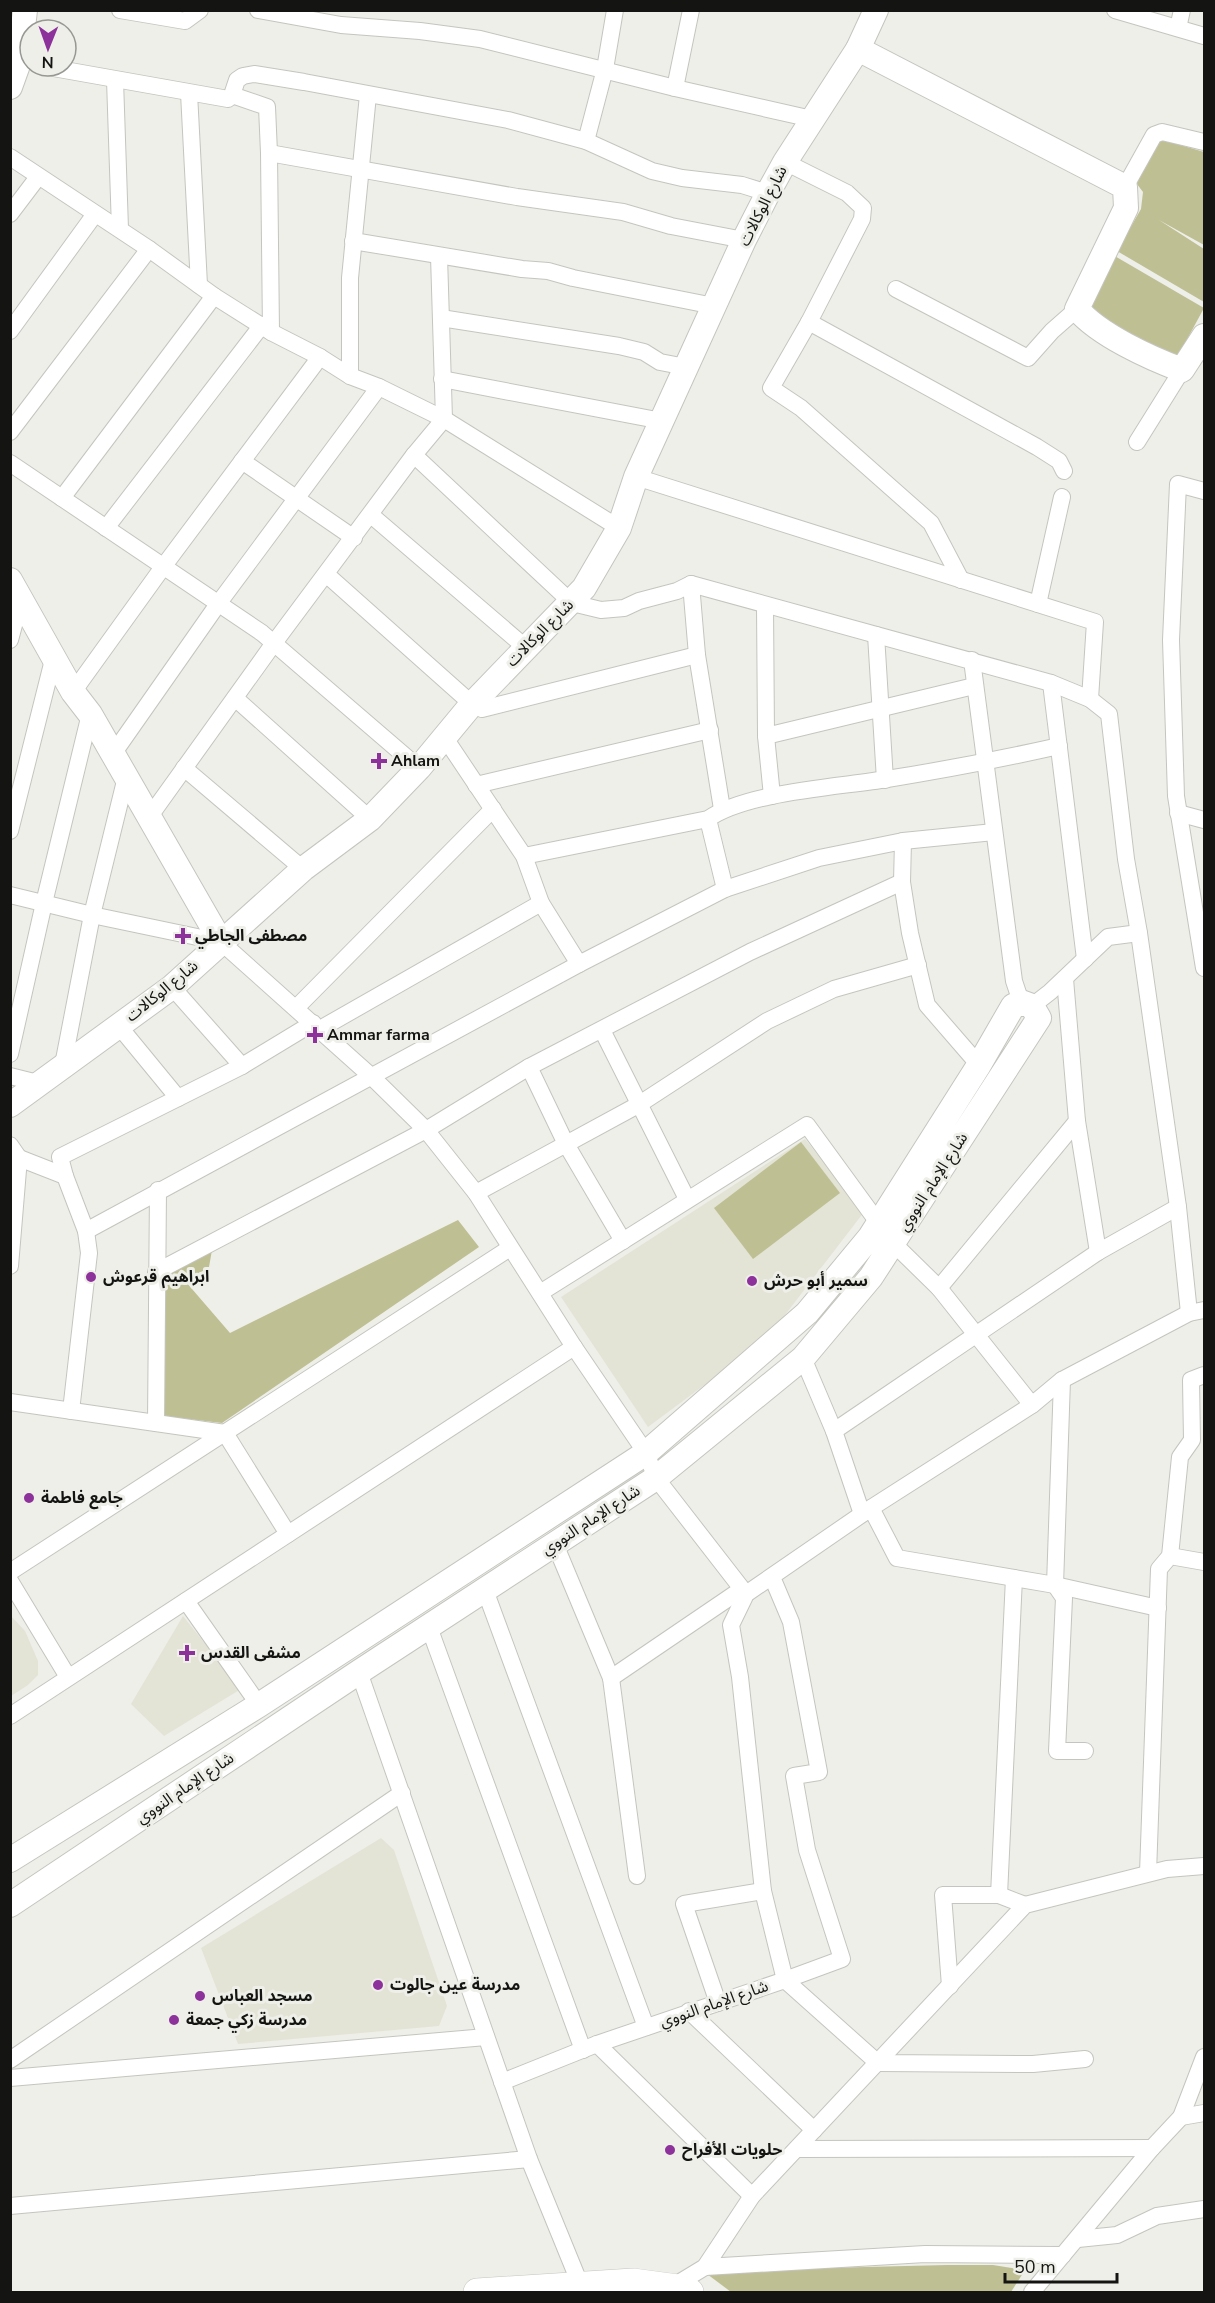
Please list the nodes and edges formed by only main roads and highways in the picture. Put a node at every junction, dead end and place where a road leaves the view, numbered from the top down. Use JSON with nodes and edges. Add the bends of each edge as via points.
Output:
{"nodes":[{"id":1,"x":681,"y":2290,"type":"edge"},
{"id":2,"x":477,"y":2292,"type":"edge"}],
"edges":[{"from":1,"to":2,"type":"main road","via":[[633,2282]]}]}
